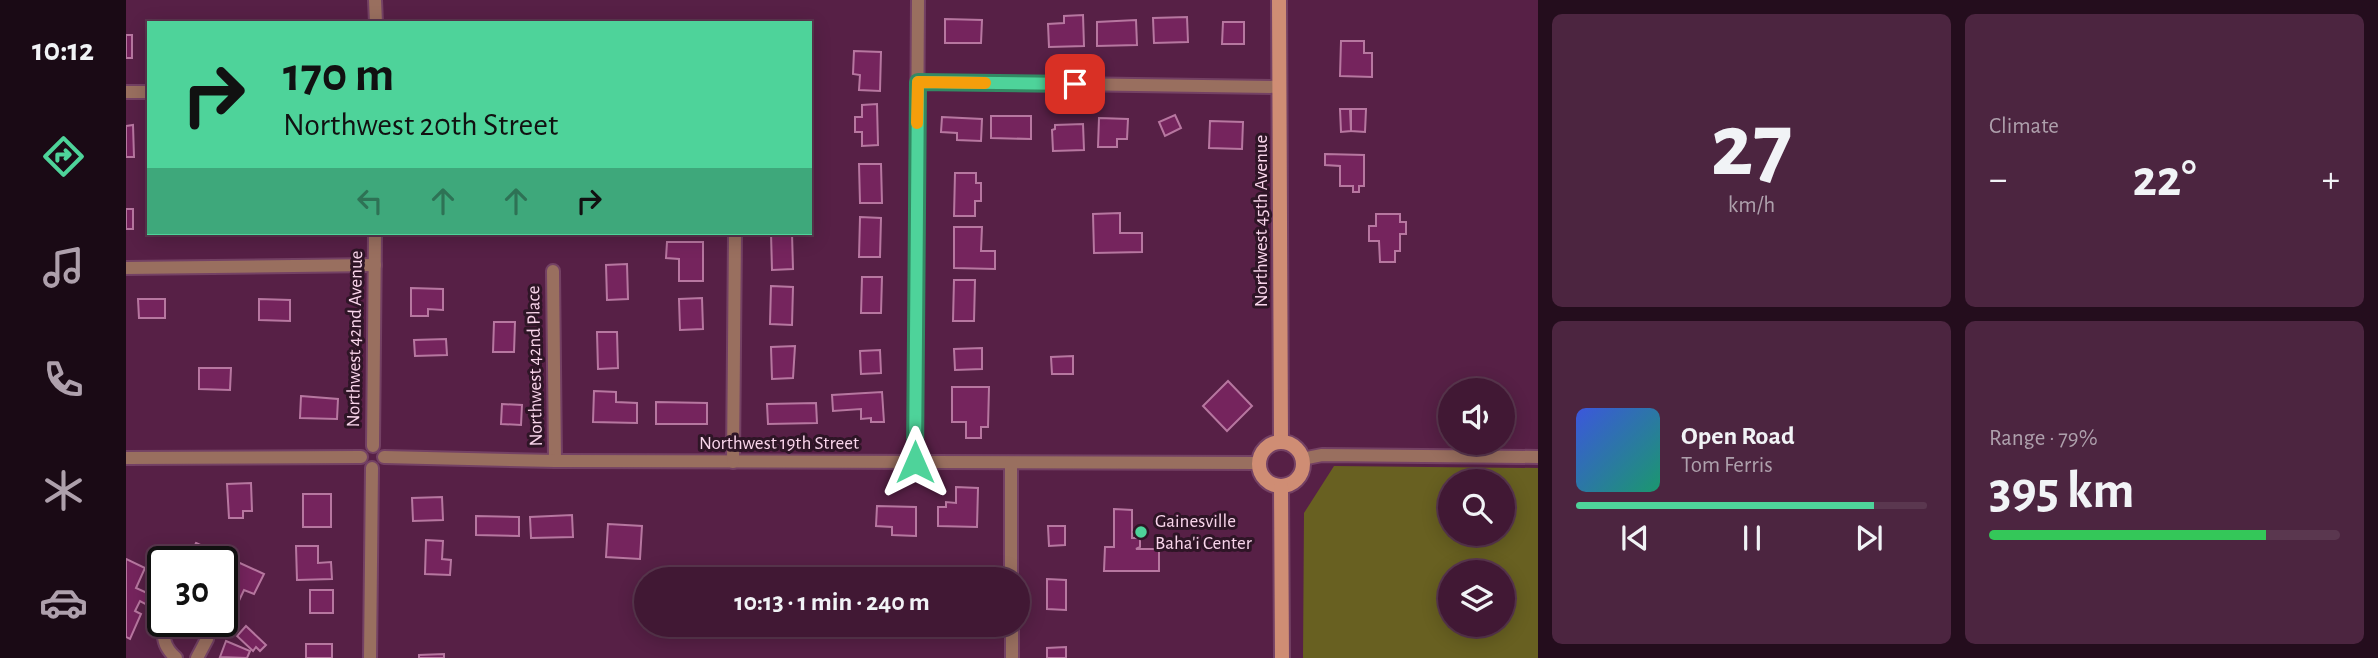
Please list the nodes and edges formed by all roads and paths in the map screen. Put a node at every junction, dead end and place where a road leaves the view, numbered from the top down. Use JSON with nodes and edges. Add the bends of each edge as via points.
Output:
{"nodes":[{"id":1,"x":375,"y":0,"type":"edge"},
{"id":2,"x":918,"y":0,"type":"edge"},
{"id":3,"x":1279,"y":0,"type":"edge"},
{"id":4,"x":376,"y":21,"type":"edge"},
{"id":5,"x":918,"y":82,"type":"junction"},
{"id":6,"x":1280,"y":86,"type":"junction"},
{"id":7,"x":126,"y":92,"type":"edge"},
{"id":8,"x":147,"y":92,"type":"edge"},
{"id":9,"x":375,"y":235,"type":"edge"},
{"id":10,"x":735,"y":235,"type":"edge"},
{"id":11,"x":375,"y":265,"type":"junction"},
{"id":12,"x":126,"y":268,"type":"edge"},
{"id":13,"x":553,"y":271,"type":"dead end"},
{"id":14,"x":1282,"y":442,"type":"junction"},
{"id":15,"x":373,"y":446,"type":"junction"},
{"id":16,"x":361,"y":457,"type":"junction"},
{"id":17,"x":384,"y":457,"type":"junction"},
{"id":18,"x":1538,"y":457,"type":"edge"},
{"id":19,"x":126,"y":458,"type":"edge"},
{"id":20,"x":1302,"y":459,"type":"junction"},
{"id":21,"x":555,"y":461,"type":"junction"},
{"id":22,"x":733,"y":462,"type":"junction"},
{"id":23,"x":915,"y":462,"type":"junction"},
{"id":24,"x":1011,"y":463,"type":"junction"},
{"id":25,"x":1259,"y":463,"type":"junction"},
{"id":26,"x":372,"y":468,"type":"junction"},
{"id":27,"x":1281,"y":486,"type":"junction"},
{"id":28,"x":1012,"y":567,"type":"edge"},
{"id":29,"x":163,"y":637,"type":"edge"},
{"id":30,"x":207,"y":637,"type":"edge"},
{"id":31,"x":1012,"y":637,"type":"edge"},
{"id":32,"x":176,"y":658,"type":"edge"},
{"id":33,"x":197,"y":658,"type":"edge"},
{"id":34,"x":370,"y":658,"type":"edge"},
{"id":35,"x":1012,"y":658,"type":"edge"},
{"id":36,"x":1282,"y":658,"type":"edge"}],
"edges":[{"from":1,"to":4,"type":"street"},
{"from":2,"to":5,"type":"street"},
{"from":3,"to":6,"type":"street","name":"Northwest 45th Avenue"},
{"from":5,"to":6,"type":"street"},
{"from":5,"to":23,"type":"street"},
{"from":6,"to":14,"type":"street","name":"Northwest 45th Avenue"},
{"from":7,"to":8,"type":"street"},
{"from":9,"to":11,"type":"street","name":"Northwest 42nd Avenue"},
{"from":10,"to":22,"type":"street"},
{"from":11,"to":12,"type":"street"},
{"from":11,"to":15,"type":"street","name":"Northwest 42nd Avenue"},
{"from":13,"to":21,"type":"street","name":"Northwest 42nd Place"},
{"from":14,"to":20,"type":"street","via":[[1297,448]]},
{"from":14,"to":25,"type":"street","via":[[1266,448]]},
{"from":15,"to":16,"type":"street"},
{"from":15,"to":17,"type":"street","via":[[381,449]]},
{"from":16,"to":19,"type":"street"},
{"from":16,"to":26,"type":"street"},
{"from":17,"to":21,"type":"street","name":"Northwest 19th Street"},
{"from":17,"to":26,"type":"street"},
{"from":18,"to":20,"type":"street","via":[[1322,455]]},
{"from":20,"to":27,"type":"street","via":[[1296,480]]},
{"from":21,"to":22,"type":"street","name":"Northwest 19th Street"},
{"from":22,"to":23,"type":"street","name":"Northwest 19th Street"},
{"from":23,"to":24,"type":"street","name":"Northwest 19th Street"},
{"from":24,"to":25,"type":"street","name":"Northwest 19th Street"},
{"from":24,"to":28,"type":"street"},
{"from":25,"to":27,"type":"street","via":[[1265,479]]},
{"from":26,"to":34,"type":"street"},
{"from":27,"to":36,"type":"street"},
{"from":29,"to":32,"type":"street","via":[[166,649]]},
{"from":30,"to":33,"type":"street"},
{"from":31,"to":35,"type":"street"}]}
